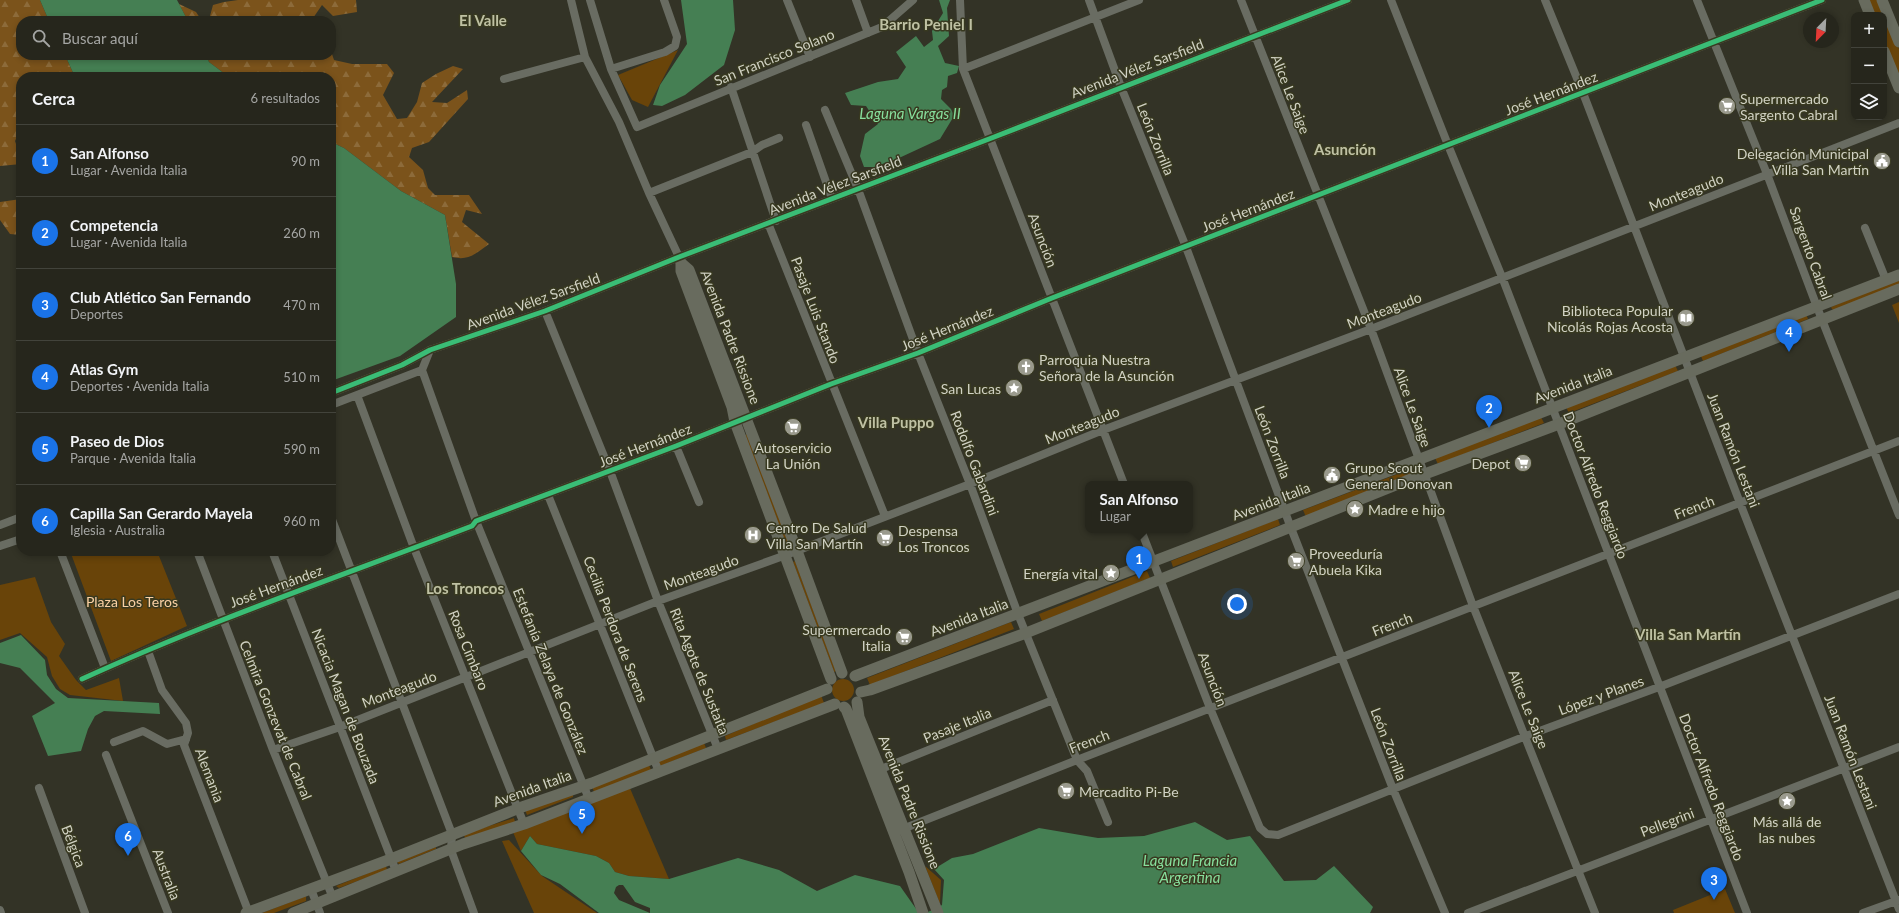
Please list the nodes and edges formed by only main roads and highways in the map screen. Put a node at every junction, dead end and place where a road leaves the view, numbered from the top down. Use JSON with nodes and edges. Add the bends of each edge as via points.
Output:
{"nodes":[{"id":1,"x":1864,"y":0,"type":"edge"},
{"id":2,"x":1882,"y":0,"type":"edge"},
{"id":3,"x":1869,"y":12,"type":"edge"},
{"id":4,"x":1899,"y":42,"type":"edge"},
{"id":5,"x":1887,"y":58,"type":"edge"},
{"id":6,"x":1899,"y":88,"type":"edge"},
{"id":7,"x":1899,"y":275,"type":"edge"},
{"id":8,"x":1899,"y":289,"type":"edge"},
{"id":9,"x":842,"y":673,"type":"junction"},
{"id":10,"x":855,"y":676,"type":"junction"},
{"id":11,"x":832,"y":678,"type":"junction"},
{"id":12,"x":827,"y":689,"type":"junction"},
{"id":13,"x":859,"y":697,"type":"junction"},
{"id":14,"x":839,"y":705,"type":"junction"},
{"id":15,"x":875,"y":771,"type":"junction"},
{"id":16,"x":318,"y":908,"type":"edge"},
{"id":17,"x":937,"y":911,"type":"edge"},
{"id":18,"x":247,"y":913,"type":"edge"},
{"id":19,"x":293,"y":913,"type":"edge"},
{"id":20,"x":923,"y":913,"type":"edge"}],
"edges":[{"from":1,"to":3,"type":"main road"},
{"from":2,"to":4,"type":"main road"},
{"from":5,"to":6,"type":"main road"},
{"from":7,"to":10,"type":"main road","name":"Avenida Italia"},
{"from":8,"to":13,"type":"main road","via":[[1559,424],[1424,474],[1026,633],[870,690]]},
{"from":9,"to":10,"type":"main road"},
{"from":9,"to":11,"type":"main road"},
{"from":9,"to":11,"type":"main road","name":"Avenida Padre Rissione","via":[[690,270],[680,260],[681,271],[732,407],[735,422]]},
{"from":10,"to":13,"type":"main road","via":[[860,684]]},
{"from":11,"to":12,"type":"main road"},
{"from":12,"to":14,"type":"main road","via":[[830,699]]},
{"from":12,"to":18,"type":"main road","name":"Avenida Italia","via":[[584,786],[518,808],[392,859]]},
{"from":13,"to":14,"type":"main road","via":[[850,706]]},
{"from":13,"to":15,"type":"main road","name":"Avenida Padre Rissione","via":[[859,717]]},
{"from":14,"to":15,"type":"main road","name":"Avenida Padre Rissione","via":[[846,709]]},
{"from":14,"to":16,"type":"main road","via":[[396,871],[333,898]]},
{"from":15,"to":17,"type":"main road","name":"Avenida Padre Rissione","via":[[905,828]]},
{"from":15,"to":20,"type":"main road","name":"Avenida Padre Rissione"},
{"from":16,"to":19,"type":"main road"}]}
